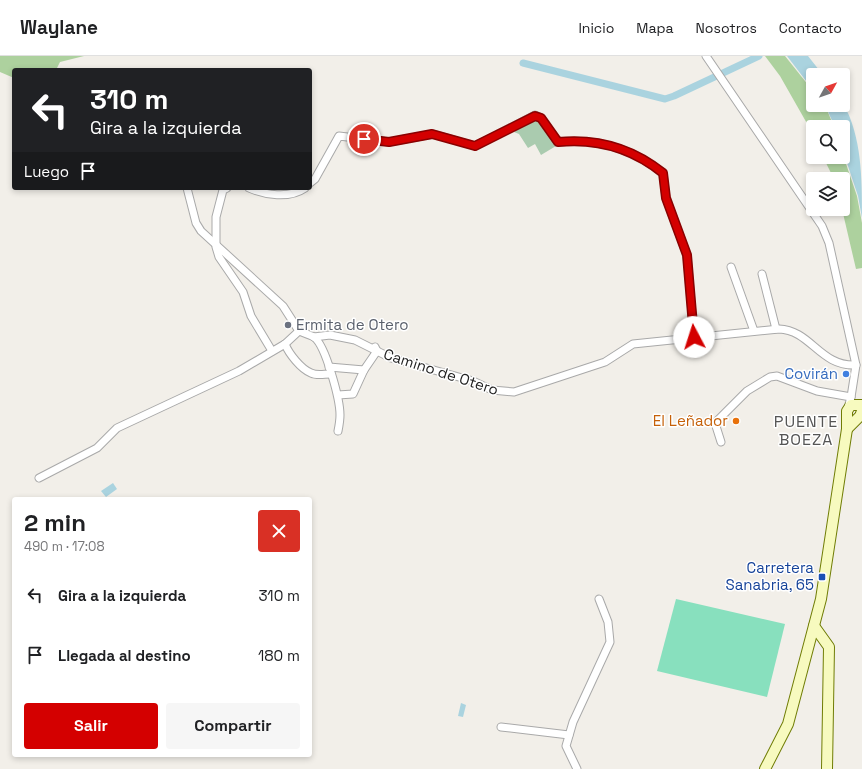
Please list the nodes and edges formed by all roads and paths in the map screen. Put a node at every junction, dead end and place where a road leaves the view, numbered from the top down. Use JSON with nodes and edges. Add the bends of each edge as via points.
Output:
{"nodes":[{"id":1,"x":706,"y":56,"type":"edge"},
{"id":2,"x":312,"y":181,"type":"edge"},
{"id":3,"x":188,"y":190,"type":"edge"},
{"id":4,"x":222,"y":190,"type":"edge"},
{"id":5,"x":254,"y":190,"type":"edge"},
{"id":6,"x":299,"y":190,"type":"edge"},
{"id":7,"x":216,"y":246,"type":"junction"},
{"id":8,"x":731,"y":268,"type":"dead end"},
{"id":9,"x":762,"y":274,"type":"dead end"},
{"id":10,"x":776,"y":329,"type":"junction"},
{"id":11,"x":300,"y":331,"type":"junction"},
{"id":12,"x":754,"y":331,"type":"junction"},
{"id":13,"x":694,"y":337,"type":"junction"},
{"id":14,"x":314,"y":338,"type":"junction"},
{"id":15,"x":285,"y":344,"type":"junction"},
{"id":16,"x":376,"y":349,"type":"junction"},
{"id":17,"x":272,"y":352,"type":"junction"},
{"id":18,"x":856,"y":365,"type":"junction"},
{"id":19,"x":364,"y":370,"type":"junction"},
{"id":20,"x":331,"y":372,"type":"junction"},
{"id":21,"x":338,"y":395,"type":"junction"},
{"id":22,"x":857,"y":411,"type":"edge"},
{"id":23,"x":338,"y":431,"type":"dead end"},
{"id":24,"x":721,"y":442,"type":"dead end"},
{"id":25,"x":39,"y":478,"type":"dead end"},
{"id":26,"x":599,"y":599,"type":"dead end"},
{"id":27,"x":821,"y":634,"type":"junction"},
{"id":28,"x":501,"y":727,"type":"dead end"},
{"id":29,"x":570,"y":735,"type":"junction"},
{"id":30,"x":577,"y":769,"type":"edge"},
{"id":31,"x":765,"y":769,"type":"edge"},
{"id":32,"x":827,"y":769,"type":"edge"}],
"edges":[{"from":1,"to":18,"type":"street","via":[[822,226],[829,243]]},
{"from":2,"to":13,"type":"street","via":[[339,136],[389,142],[432,134],[475,146],[535,116],[541,118],[558,142],[607,144],[645,159],[663,173],[666,198],[687,255]]},
{"from":3,"to":7,"type":"street","via":[[196,223]]},
{"from":4,"to":7,"type":"street","via":[[216,217]]},
{"from":5,"to":6,"type":"street","via":[[263,194],[287,194]]},
{"from":7,"to":11,"type":"street","via":[[283,306]]},
{"from":7,"to":17,"type":"street","via":[[224,267],[243,292],[251,316]]},
{"from":8,"to":12,"type":"street"},
{"from":9,"to":10,"type":"street"},
{"from":10,"to":12,"type":"street","name":"Camino de Otero"},
{"from":10,"to":18,"type":"street","name":"Camino de Otero","via":[[788,329],[800,335],[838,364]]},
{"from":11,"to":14,"type":"street"},
{"from":11,"to":15,"type":"street"},
{"from":12,"to":13,"type":"street","name":"Camino de Otero"},
{"from":13,"to":16,"type":"street","name":"Camino de Otero","via":[[633,344],[605,362],[514,392],[492,390],[473,381],[391,358]]},
{"from":14,"to":16,"type":"street","name":"Camino de Otero","via":[[326,335],[341,336]]},
{"from":14,"to":20,"type":"street","via":[[320,344]]},
{"from":15,"to":17,"type":"street"},
{"from":15,"to":20,"type":"street","via":[[310,373],[318,375]]},
{"from":16,"to":19,"type":"street"},
{"from":17,"to":25,"type":"street","via":[[239,371],[117,428],[97,448]]},
{"from":18,"to":22,"type":"street"},
{"from":19,"to":20,"type":"street"},
{"from":19,"to":21,"type":"street","via":[[353,394]]},
{"from":20,"to":21,"type":"street"},
{"from":21,"to":23,"type":"street"},
{"from":22,"to":24,"type":"street","via":[[817,391],[777,376],[770,377],[747,391],[715,423]]},
{"from":22,"to":27,"type":"street","via":[[847,429],[823,590]]},
{"from":26,"to":29,"type":"street","via":[[608,622],[610,642],[573,722]]},
{"from":27,"to":31,"type":"street","via":[[788,724]]},
{"from":27,"to":32,"type":"street","via":[[829,647]]},
{"from":28,"to":29,"type":"street"},
{"from":29,"to":30,"type":"street","via":[[566,746]]}]}
